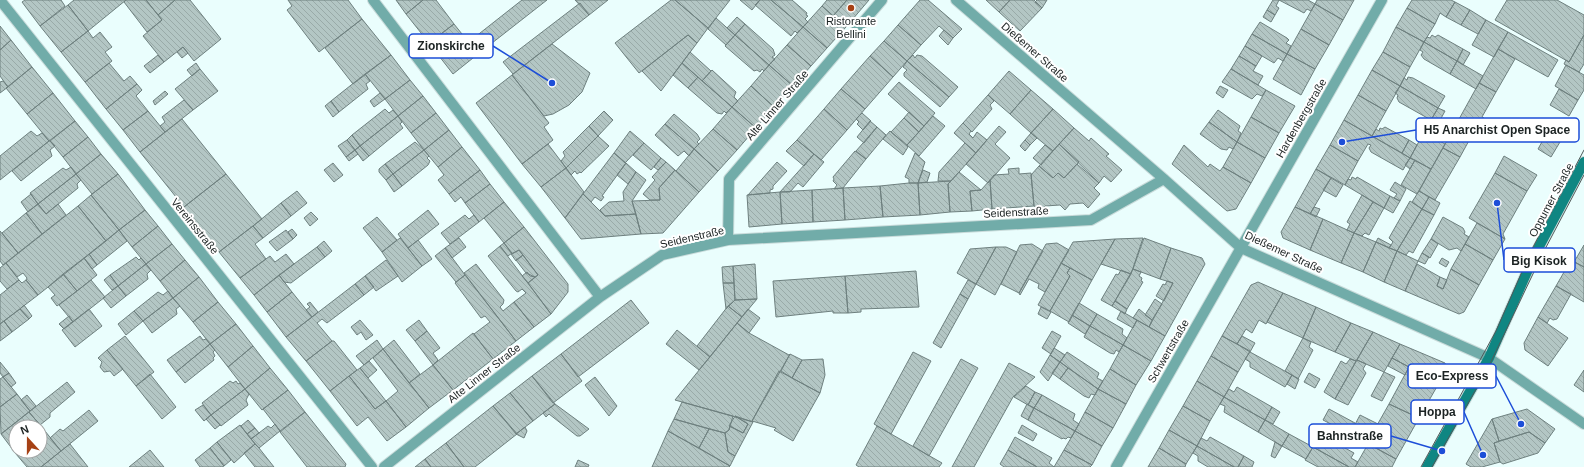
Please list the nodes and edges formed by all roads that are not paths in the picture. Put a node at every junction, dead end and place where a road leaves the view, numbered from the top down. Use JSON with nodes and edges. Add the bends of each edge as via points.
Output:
{"nodes":[{"id":1,"x":0,"y":0,"type":"edge"},
{"id":2,"x":373,"y":0,"type":"edge"},
{"id":3,"x":882,"y":0,"type":"edge"},
{"id":4,"x":956,"y":0,"type":"edge"},
{"id":5,"x":1382,"y":0,"type":"edge"},
{"id":6,"x":1584,"y":162,"type":"edge"},
{"id":7,"x":1164,"y":179,"type":"junction"},
{"id":8,"x":728,"y":240,"type":"junction"},
{"id":9,"x":1241,"y":248,"type":"junction"},
{"id":10,"x":600,"y":297,"type":"junction"},
{"id":11,"x":1489,"y":358,"type":"junction"},
{"id":12,"x":1584,"y":424,"type":"edge"},
{"id":13,"x":372,"y":467,"type":"edge"},
{"id":14,"x":384,"y":467,"type":"edge"},
{"id":15,"x":1116,"y":467,"type":"edge"},
{"id":16,"x":1427,"y":467,"type":"edge"}],
"edges":[{"from":1,"to":13,"type":"street","name":"Vereinsstraße"},
{"from":2,"to":10,"type":"street"},
{"from":3,"to":8,"type":"street","name":"Alte Linner Straße","via":[[730,178]]},
{"from":4,"to":7,"type":"street","name":"Dießemer Straße"},
{"from":5,"to":9,"type":"street","name":"Hardenbergstraße"},
{"from":6,"to":11,"type":"main road","name":"Oppumer Straße","via":[[1534,256]]},
{"from":7,"to":8,"type":"street","name":"Seidenstraße","via":[[1091,220]]},
{"from":7,"to":9,"type":"street","name":"Dießemer Straße"},
{"from":8,"to":10,"type":"street","name":"Seidenstraße","via":[[662,255]]},
{"from":9,"to":11,"type":"street","name":"Dießemer Straße"},
{"from":9,"to":15,"type":"street","name":"Schwertstraße"},
{"from":10,"to":14,"type":"street","name":"Alte Linner Straße"},
{"from":11,"to":12,"type":"street","name":"Dießemer Straße"},
{"from":11,"to":16,"type":"main road","name":"Oppumer Straße"}]}
